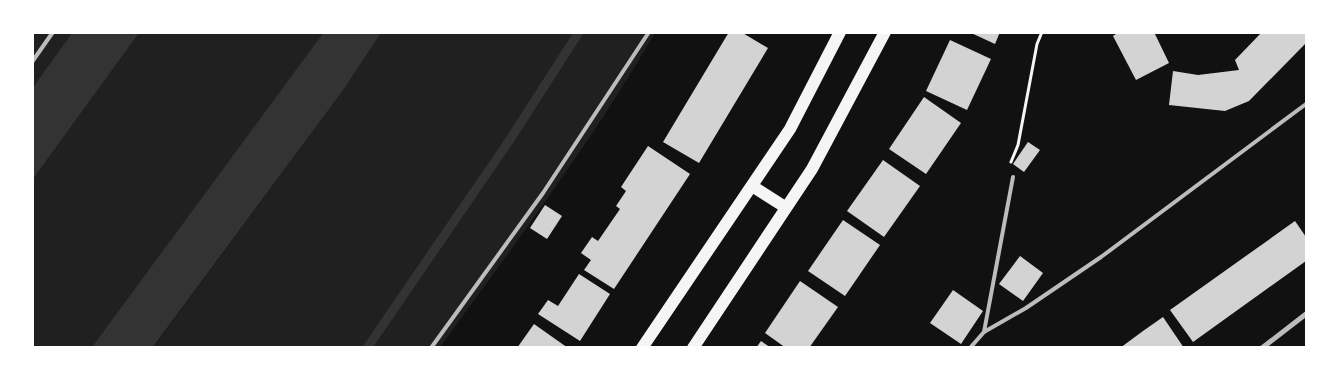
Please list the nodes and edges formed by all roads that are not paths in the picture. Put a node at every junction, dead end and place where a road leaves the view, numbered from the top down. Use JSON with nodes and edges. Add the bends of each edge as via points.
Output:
{"nodes":[{"id":1,"x":53,"y":32,"type":"edge"},
{"id":2,"x":648,"y":32,"type":"edge"},
{"id":3,"x":840,"y":32,"type":"edge"},
{"id":4,"x":885,"y":32,"type":"edge"},
{"id":5,"x":32,"y":62,"type":"edge"},
{"id":6,"x":1306,"y":104,"type":"edge"},
{"id":7,"x":1013,"y":177,"type":"road end"},
{"id":8,"x":752,"y":186,"type":"junction"},
{"id":9,"x":785,"y":207,"type":"junction"},
{"id":10,"x":1306,"y":314,"type":"edge"},
{"id":11,"x":984,"y":332,"type":"junction"},
{"id":12,"x":430,"y":348,"type":"edge"},
{"id":13,"x":642,"y":348,"type":"edge"},
{"id":14,"x":693,"y":348,"type":"edge"},
{"id":15,"x":970,"y":348,"type":"edge"},
{"id":16,"x":1262,"y":348,"type":"edge"}],
"edges":[{"from":1,"to":5,"type":"lane"},
{"from":2,"to":12,"type":"lane","via":[[543,193]]},
{"from":3,"to":8,"type":"main road","via":[[790,129]]},
{"from":4,"to":9,"type":"main road","via":[[812,169]]},
{"from":6,"to":11,"type":"lane","via":[[1101,257]]},
{"from":7,"to":11,"type":"lane"},
{"from":8,"to":9,"type":"main road"},
{"from":8,"to":13,"type":"main road"},
{"from":9,"to":14,"type":"main road"},
{"from":10,"to":16,"type":"street"},
{"from":11,"to":15,"type":"lane"}]}
